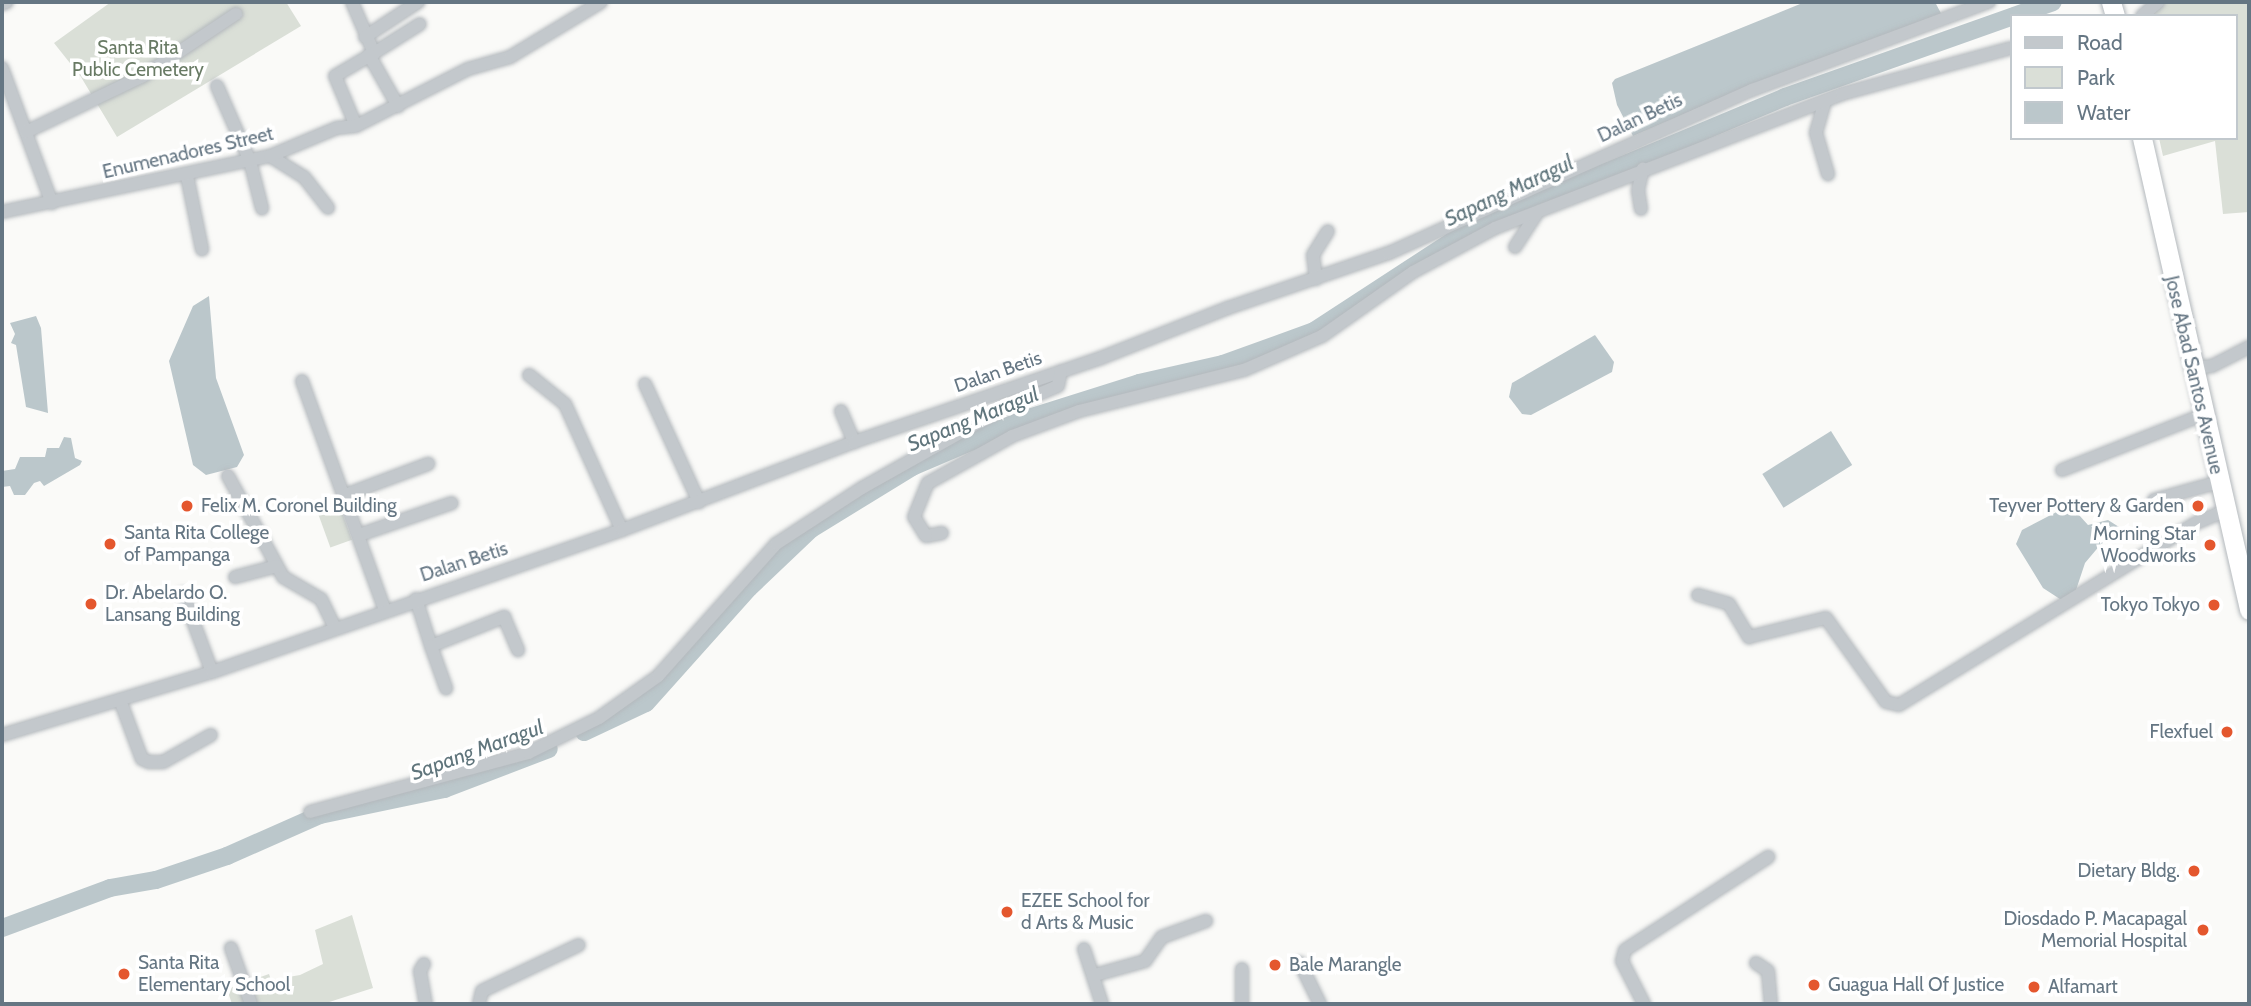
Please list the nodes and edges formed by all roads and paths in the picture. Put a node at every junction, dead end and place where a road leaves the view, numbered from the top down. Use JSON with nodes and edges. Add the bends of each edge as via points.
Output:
{"nodes":[{"id":1,"x":7,"y":2,"type":"edge"},
{"id":2,"x":352,"y":2,"type":"edge"},
{"id":3,"x":418,"y":2,"type":"edge"},
{"id":4,"x":601,"y":2,"type":"edge"},
{"id":5,"x":1990,"y":2,"type":"edge"},
{"id":6,"x":2158,"y":2,"type":"edge"},
{"id":7,"x":2,"y":4,"type":"edge"},
{"id":8,"x":236,"y":14,"type":"dead end"},
{"id":9,"x":2144,"y":14,"type":"edge"},
{"id":10,"x":420,"y":24,"type":"dead end"},
{"id":11,"x":365,"y":37,"type":"junction"},
{"id":12,"x":2010,"y":48,"type":"edge"},
{"id":13,"x":372,"y":54,"type":"junction"},
{"id":14,"x":2,"y":68,"type":"edge"},
{"id":15,"x":217,"y":86,"type":"dead end"},
{"id":16,"x":1825,"y":101,"type":"junction"},
{"id":17,"x":398,"y":106,"type":"junction"},
{"id":18,"x":356,"y":126,"type":"junction"},
{"id":19,"x":26,"y":132,"type":"junction"},
{"id":20,"x":2142,"y":140,"type":"edge"},
{"id":21,"x":270,"y":156,"type":"junction"},
{"id":22,"x":250,"y":162,"type":"junction"},
{"id":23,"x":1643,"y":170,"type":"junction"},
{"id":24,"x":1828,"y":174,"type":"dead end"},
{"id":25,"x":187,"y":176,"type":"junction"},
{"id":26,"x":52,"y":203,"type":"junction"},
{"id":27,"x":262,"y":208,"type":"dead end"},
{"id":28,"x":328,"y":208,"type":"dead end"},
{"id":29,"x":1641,"y":209,"type":"dead end"},
{"id":30,"x":2,"y":212,"type":"edge"},
{"id":31,"x":1537,"y":213,"type":"junction"},
{"id":32,"x":1328,"y":231,"type":"dead end"},
{"id":33,"x":1515,"y":247,"type":"dead end"},
{"id":34,"x":202,"y":249,"type":"dead end"},
{"id":35,"x":1316,"y":279,"type":"junction"},
{"id":36,"x":2249,"y":347,"type":"edge"},
{"id":37,"x":2192,"y":368,"type":"junction"},
{"id":38,"x":1061,"y":371,"type":"junction"},
{"id":39,"x":529,"y":375,"type":"dead end"},
{"id":40,"x":302,"y":381,"type":"dead end"},
{"id":41,"x":645,"y":384,"type":"dead end"},
{"id":42,"x":841,"y":411,"type":"dead end"},
{"id":43,"x":2202,"y":415,"type":"junction"},
{"id":44,"x":854,"y":442,"type":"junction"},
{"id":45,"x":428,"y":464,"type":"dead end"},
{"id":46,"x":2062,"y":470,"type":"dead end"},
{"id":47,"x":228,"y":476,"type":"dead end"},
{"id":48,"x":2219,"y":482,"type":"junction"},
{"id":49,"x":345,"y":495,"type":"junction"},
{"id":50,"x":2154,"y":500,"type":"dead end"},
{"id":51,"x":699,"y":502,"type":"junction"},
{"id":52,"x":452,"y":503,"type":"dead end"},
{"id":53,"x":2227,"y":510,"type":"junction"},
{"id":54,"x":622,"y":530,"type":"junction"},
{"id":55,"x":942,"y":533,"type":"dead end"},
{"id":56,"x":359,"y":535,"type":"junction"},
{"id":57,"x":277,"y":566,"type":"junction"},
{"id":58,"x":235,"y":576,"type":"dead end"},
{"id":59,"x":183,"y":594,"type":"dead end"},
{"id":60,"x":1698,"y":594,"type":"dead end"},
{"id":61,"x":416,"y":599,"type":"junction"},
{"id":62,"x":386,"y":610,"type":"junction"},
{"id":63,"x":2249,"y":610,"type":"edge"},
{"id":64,"x":335,"y":628,"type":"junction"},
{"id":65,"x":431,"y":646,"type":"junction"},
{"id":66,"x":518,"y":650,"type":"dead end"},
{"id":67,"x":212,"y":671,"type":"junction"},
{"id":68,"x":446,"y":688,"type":"dead end"},
{"id":69,"x":120,"y":699,"type":"junction"},
{"id":70,"x":2,"y":735,"type":"edge"},
{"id":71,"x":211,"y":735,"type":"dead end"},
{"id":72,"x":310,"y":812,"type":"dead end"},
{"id":73,"x":1768,"y":857,"type":"dead end"},
{"id":74,"x":1206,"y":921,"type":"dead end"},
{"id":75,"x":579,"y":945,"type":"dead end"},
{"id":76,"x":231,"y":948,"type":"dead end"},
{"id":77,"x":1084,"y":949,"type":"dead end"},
{"id":78,"x":1300,"y":963,"type":"dead end"},
{"id":79,"x":1756,"y":963,"type":"dead end"},
{"id":80,"x":424,"y":964,"type":"dead end"},
{"id":81,"x":1242,"y":969,"type":"dead end"},
{"id":82,"x":1094,"y":975,"type":"junction"},
{"id":83,"x":251,"y":1004,"type":"edge"},
{"id":84,"x":426,"y":1004,"type":"edge"},
{"id":85,"x":479,"y":1004,"type":"edge"},
{"id":86,"x":1102,"y":1004,"type":"edge"},
{"id":87,"x":1242,"y":1004,"type":"edge"},
{"id":88,"x":1320,"y":1004,"type":"edge"},
{"id":89,"x":1644,"y":1004,"type":"edge"},
{"id":90,"x":1771,"y":1004,"type":"edge"}],
"edges":[{"from":1,"to":7,"type":"street"},
{"from":2,"to":11,"type":"street"},
{"from":3,"to":11,"type":"street"},
{"from":4,"to":17,"type":"street","name":"Enumenadores Street","via":[[510,57],[468,69]]},
{"from":5,"to":35,"type":"street","name":"Dalan Betis","via":[[1741,94],[1437,233]]},
{"from":6,"to":9,"type":"street"},
{"from":8,"to":19,"type":"street","via":[[143,76]]},
{"from":10,"to":13,"type":"street"},
{"from":11,"to":13,"type":"street"},
{"from":12,"to":16,"type":"street"},
{"from":13,"to":17,"type":"street"},
{"from":13,"to":18,"type":"street","via":[[335,76]]},
{"from":14,"to":19,"type":"street"},
{"from":15,"to":22,"type":"street"},
{"from":16,"to":23,"type":"street"},
{"from":16,"to":24,"type":"street","via":[[1816,133]]},
{"from":17,"to":18,"type":"street","name":"Enumenadores Street"},
{"from":18,"to":21,"type":"street","name":"Enumenadores Street","via":[[337,128]]},
{"from":19,"to":26,"type":"street"},
{"from":20,"to":37,"type":"highway","name":"Jose Abad Santos Avenue"},
{"from":21,"to":22,"type":"street","name":"Enumenadores Street"},
{"from":21,"to":28,"type":"street","via":[[304,177]]},
{"from":22,"to":25,"type":"street","name":"Enumenadores Street"},
{"from":22,"to":27,"type":"street"},
{"from":23,"to":29,"type":"street","via":[[1637,190]]},
{"from":23,"to":31,"type":"street"},
{"from":25,"to":26,"type":"street","name":"Enumenadores Street"},
{"from":25,"to":34,"type":"street"},
{"from":26,"to":30,"type":"street","name":"Enumenadores Street"},
{"from":31,"to":33,"type":"street"},
{"from":31,"to":55,"type":"street","via":[[1495,228],[1413,272],[1322,335],[1285,353],[1244,370],[1047,421],[941,473],[928,483],[914,517],[926,537]]},
{"from":32,"to":35,"type":"street","via":[[1313,255]]},
{"from":35,"to":38,"type":"street","name":"Dalan Betis"},
{"from":36,"to":37,"type":"street","via":[[2212,366]]},
{"from":37,"to":43,"type":"highway","name":"Jose Abad Santos Avenue"},
{"from":38,"to":44,"type":"street","name":"Dalan Betis"},
{"from":38,"to":72,"type":"street","via":[[1058,386],[997,412],[862,488],[776,544],[658,676],[599,718],[528,753]]},
{"from":39,"to":54,"type":"street","via":[[565,404]]},
{"from":40,"to":49,"type":"street"},
{"from":41,"to":51,"type":"street"},
{"from":42,"to":44,"type":"street"},
{"from":43,"to":46,"type":"street"},
{"from":43,"to":48,"type":"highway","name":"Jose Abad Santos Avenue"},
{"from":44,"to":51,"type":"street","name":"Dalan Betis"},
{"from":45,"to":49,"type":"street"},
{"from":47,"to":57,"type":"street"},
{"from":48,"to":50,"type":"street"},
{"from":48,"to":53,"type":"highway","name":"Jose Abad Santos Avenue"},
{"from":49,"to":56,"type":"street"},
{"from":51,"to":54,"type":"street","name":"Dalan Betis"},
{"from":52,"to":56,"type":"street"},
{"from":53,"to":60,"type":"street","via":[[2196,523],[1899,705],[1886,702],[1826,618],[1749,637],[1729,604]]},
{"from":53,"to":63,"type":"highway","name":"Jose Abad Santos Avenue"},
{"from":54,"to":61,"type":"street","name":"Dalan Betis"},
{"from":56,"to":62,"type":"street"},
{"from":57,"to":58,"type":"street"},
{"from":57,"to":64,"type":"street","via":[[288,582],[321,598]]},
{"from":59,"to":67,"type":"street"},
{"from":61,"to":62,"type":"street","name":"Dalan Betis"},
{"from":61,"to":65,"type":"street"},
{"from":62,"to":64,"type":"street","name":"Dalan Betis"},
{"from":64,"to":67,"type":"street","name":"Dalan Betis"},
{"from":65,"to":66,"type":"street","via":[[504,617]]},
{"from":65,"to":68,"type":"street"},
{"from":67,"to":69,"type":"street","name":"Dalan Betis"},
{"from":69,"to":70,"type":"street","name":"Dalan Betis"},
{"from":69,"to":71,"type":"street","via":[[142,759],[149,762],[163,762]]},
{"from":73,"to":89,"type":"street","via":[[1625,950],[1622,961]]},
{"from":74,"to":82,"type":"street","via":[[1161,937],[1145,961]]},
{"from":75,"to":85,"type":"street","via":[[482,991]]},
{"from":76,"to":83,"type":"street"},
{"from":77,"to":82,"type":"street"},
{"from":78,"to":88,"type":"street"},
{"from":79,"to":90,"type":"street","via":[[1768,971]]},
{"from":80,"to":84,"type":"street","via":[[420,971]]},
{"from":81,"to":87,"type":"street"},
{"from":82,"to":86,"type":"street"}]}
